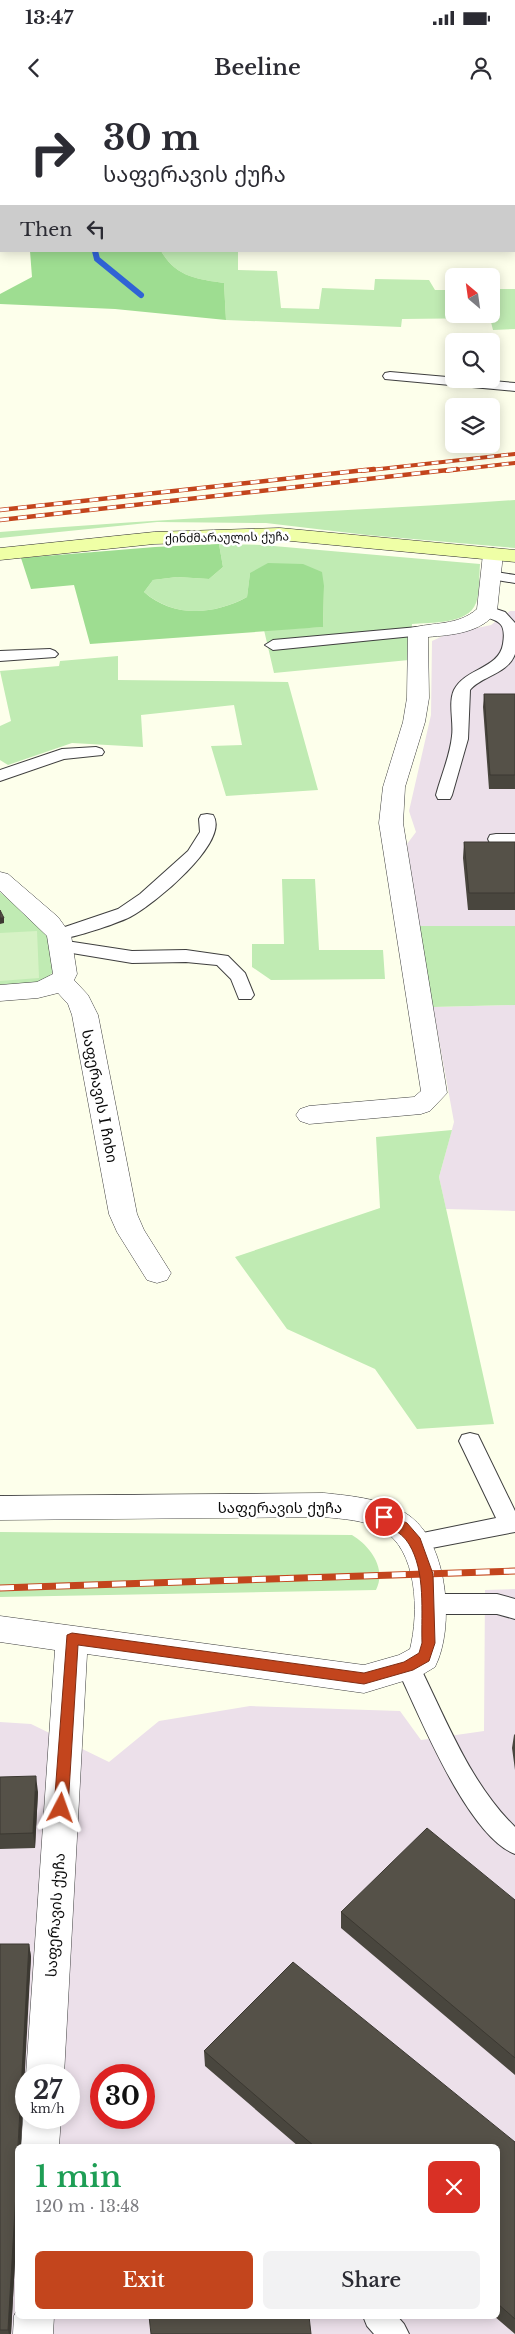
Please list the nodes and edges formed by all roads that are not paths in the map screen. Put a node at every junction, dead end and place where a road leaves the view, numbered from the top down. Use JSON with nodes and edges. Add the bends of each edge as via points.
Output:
{"nodes":[{"id":1,"x":390,"y":376,"type":"dead end"},
{"id":2,"x":515,"y":387,"type":"edge"},
{"id":3,"x":0,"y":554,"type":"edge"},
{"id":4,"x":499,"y":562,"type":"edge"},
{"id":5,"x":515,"y":579,"type":"edge"},
{"id":6,"x":487,"y":611,"type":"junction"},
{"id":7,"x":418,"y":632,"type":"junction"},
{"id":8,"x":273,"y":645,"type":"dead end"},
{"id":9,"x":50,"y":654,"type":"dead end"},
{"id":10,"x":0,"y":656,"type":"edge"},
{"id":11,"x":96,"y":752,"type":"dead end"},
{"id":12,"x":0,"y":776,"type":"edge"},
{"id":13,"x":444,"y":795,"type":"dead end"},
{"id":14,"x":207,"y":819,"type":"dead end"},
{"id":15,"x":496,"y":839,"type":"dead end"},
{"id":16,"x":515,"y":839,"type":"edge"},
{"id":17,"x":0,"y":880,"type":"edge"},
{"id":18,"x":60,"y":941,"type":"junction"},
{"id":19,"x":61,"y":981,"type":"junction"},
{"id":20,"x":0,"y":993,"type":"edge"},
{"id":21,"x":245,"y":995,"type":"dead end"},
{"id":22,"x":309,"y":1114,"type":"dead end"},
{"id":23,"x":157,"y":1273,"type":"dead end"},
{"id":24,"x":470,"y":1441,"type":"dead end"},
{"id":25,"x":0,"y":1508,"type":"edge"},
{"id":26,"x":513,"y":1523,"type":"edge"},
{"id":27,"x":416,"y":1542,"type":"junction"},
{"id":28,"x":429,"y":1604,"type":"junction"},
{"id":29,"x":515,"y":1608,"type":"edge"},
{"id":30,"x":0,"y":1629,"type":"edge"},
{"id":31,"x":72,"y":1639,"type":"junction"},
{"id":32,"x":408,"y":1666,"type":"junction"},
{"id":33,"x":515,"y":1843,"type":"edge"},
{"id":34,"x":46,"y":2064,"type":"edge"},
{"id":35,"x":41,"y":2129,"type":"edge"},
{"id":36,"x":40,"y":2144,"type":"edge"},
{"id":37,"x":34,"y":2319,"type":"edge"},
{"id":38,"x":380,"y":2319,"type":"edge"},
{"id":39,"x":33,"y":2334,"type":"edge"},
{"id":40,"x":394,"y":2334,"type":"edge"}],
"edges":[{"from":1,"to":2,"type":"lane"},
{"from":3,"to":4,"type":"main road","name":"ქინძმარაულის ქუჩა","via":[[154,538],[280,534]]},
{"from":4,"to":5,"type":"lane"},
{"from":4,"to":6,"type":"street"},
{"from":6,"to":7,"type":"street","via":[[473,623]]},
{"from":6,"to":13,"type":"lane","via":[[504,618],[509,625],[513,640],[511,654],[496,669],[466,685],[462,692],[461,738]]},
{"from":7,"to":8,"type":"lane"},
{"from":7,"to":22,"type":"street","via":[[418,698],[394,787],[390,823],[434,1093],[421,1105]]},
{"from":9,"to":10,"type":"lane"},
{"from":11,"to":12,"type":"lane","via":[[62,754]]},
{"from":14,"to":18,"type":"lane","via":[[208,832],[195,854],[146,898],[124,913]]},
{"from":15,"to":16,"type":"lane"},
{"from":17,"to":18,"type":"street","via":[[50,922]]},
{"from":18,"to":19,"type":"street","via":[[64,974]]},
{"from":18,"to":21,"type":"lane","via":[[132,957],[186,956],[222,960],[238,977]]},
{"from":19,"to":20,"type":"street","via":[[38,990]]},
{"from":19,"to":23,"type":"street","name":"საფერავის I ჩიხი","via":[[79,1000],[85,1015],[124,1214],[131,1232]]},
{"from":24,"to":26,"type":"lane"},
{"from":25,"to":27,"type":"street","name":"საფერავის ქუჩა","via":[[324,1505],[358,1508],[384,1517],[402,1526]]},
{"from":26,"to":27,"type":"lane"},
{"from":27,"to":28,"type":"street","name":"საფერავის ქუჩა","via":[[426,1574]]},
{"from":28,"to":29,"type":"lane","via":[[497,1604]]},
{"from":28,"to":32,"type":"street","name":"საფერავის ქუჩა","via":[[429,1643],[424,1657]]},
{"from":30,"to":31,"type":"street"},
{"from":31,"to":32,"type":"street","name":"საფერავის ქუჩა","via":[[364,1679]]},
{"from":31,"to":34,"type":"street","name":"საფერავის ქუჩა"},
{"from":32,"to":33,"type":"lane","via":[[463,1776],[487,1814]]},
{"from":35,"to":36,"type":"street"},
{"from":37,"to":39,"type":"street"},
{"from":38,"to":40,"type":"lane"}]}
